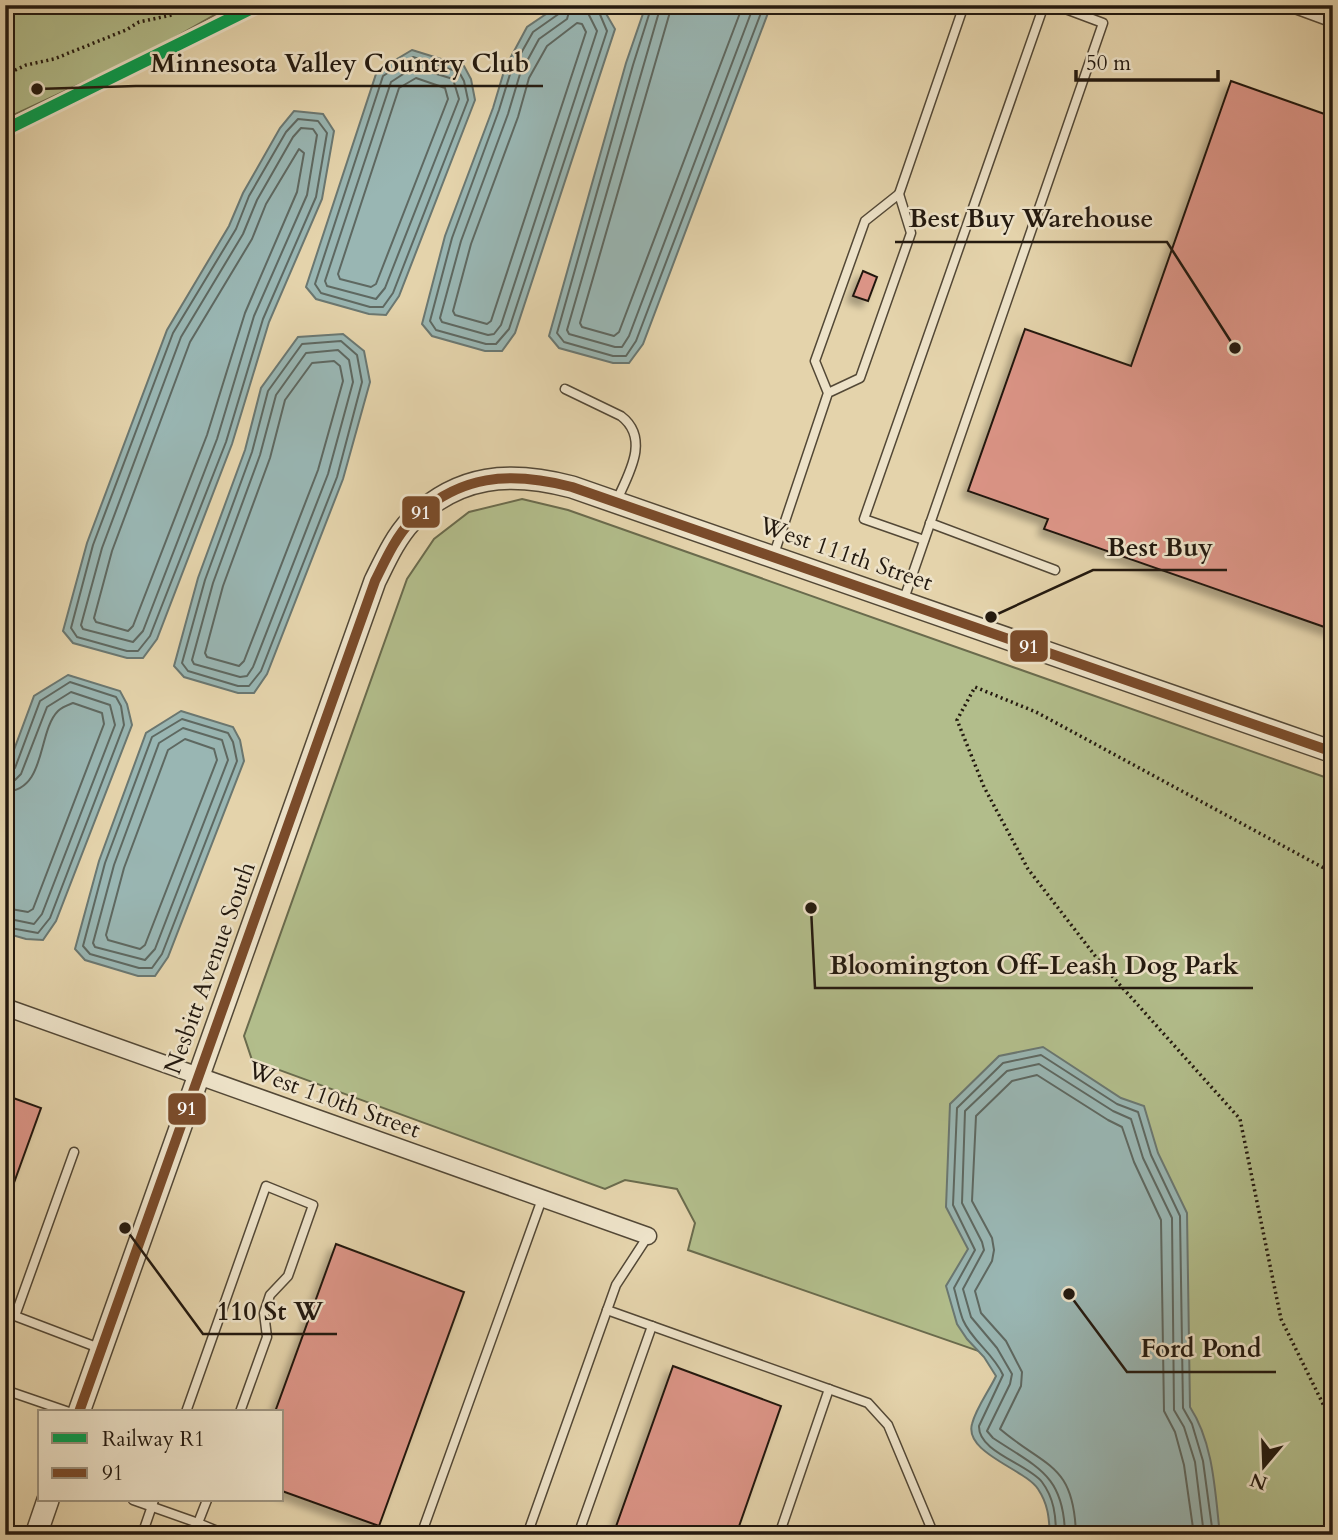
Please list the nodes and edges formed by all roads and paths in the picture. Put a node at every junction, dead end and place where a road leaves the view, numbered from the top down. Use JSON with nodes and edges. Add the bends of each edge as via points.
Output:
{"nodes":[{"id":1,"x":178,"y":5,"type":"edge"},
{"id":2,"x":964,"y":5,"type":"edge"},
{"id":3,"x":1044,"y":5,"type":"edge"},
{"id":4,"x":1055,"y":5,"type":"edge"},
{"id":5,"x":1284,"y":5,"type":"edge"},
{"id":6,"x":1333,"y":23,"type":"edge"},
{"id":7,"x":5,"y":75,"type":"edge"},
{"id":8,"x":899,"y":194,"type":"junction"},
{"id":9,"x":565,"y":390,"type":"dead end"},
{"id":10,"x":828,"y":393,"type":"junction"},
{"id":11,"x":616,"y":502,"type":"junction"},
{"id":12,"x":930,"y":523,"type":"junction"},
{"id":13,"x":924,"y":540,"type":"junction"},
{"id":14,"x":773,"y":557,"type":"junction"},
{"id":15,"x":1055,"y":570,"type":"dead end"},
{"id":16,"x":375,"y":581,"type":"joint"},
{"id":17,"x":903,"y":602,"type":"junction"},
{"id":18,"x":1333,"y":752,"type":"edge"},
{"id":19,"x":1333,"y":873,"type":"edge"},
{"id":20,"x":5,"y":1007,"type":"edge"},
{"id":21,"x":199,"y":1076,"type":"junction"},
{"id":22,"x":74,"y":1152,"type":"dead end"},
{"id":23,"x":542,"y":1199,"type":"junction"},
{"id":24,"x":648,"y":1236,"type":"joint"},
{"id":25,"x":607,"y":1311,"type":"junction"},
{"id":26,"x":652,"y":1326,"type":"junction"},
{"id":27,"x":102,"y":1349,"type":"junction"},
{"id":28,"x":829,"y":1389,"type":"junction"},
{"id":29,"x":5,"y":1390,"type":"edge"},
{"id":30,"x":63,"y":1410,"type":"edge"},
{"id":31,"x":80,"y":1410,"type":"edge"},
{"id":32,"x":187,"y":1410,"type":"edge"},
{"id":33,"x":241,"y":1410,"type":"edge"},
{"id":34,"x":1333,"y":1413,"type":"edge"},
{"id":35,"x":47,"y":1502,"type":"edge"},
{"id":36,"x":206,"y":1502,"type":"edge"},
{"id":37,"x":153,"y":1503,"type":"edge"},
{"id":38,"x":198,"y":1524,"type":"junction"},
{"id":39,"x":36,"y":1535,"type":"edge"},
{"id":40,"x":142,"y":1535,"type":"edge"},
{"id":41,"x":227,"y":1535,"type":"edge"},
{"id":42,"x":421,"y":1535,"type":"edge"},
{"id":43,"x":527,"y":1535,"type":"edge"},
{"id":44,"x":578,"y":1535,"type":"edge"},
{"id":45,"x":779,"y":1535,"type":"edge"},
{"id":46,"x":934,"y":1535,"type":"edge"}],
"edges":[{"from":1,"to":7,"type":"path","via":[[172,15],[139,22]]},
{"from":2,"to":8,"type":"lane"},
{"from":3,"to":13,"type":"lane","via":[[864,519]]},
{"from":4,"to":12,"type":"lane","via":[[1103,23]]},
{"from":5,"to":6,"type":"lane"},
{"from":8,"to":10,"type":"lane","via":[[865,221],[851,259],[816,361]]},
{"from":8,"to":10,"type":"lane","via":[[911,233],[860,378]]},
{"from":9,"to":11,"type":"lane","via":[[621,416],[637,439],[633,463]]},
{"from":10,"to":14,"type":"lane"},
{"from":11,"to":14,"type":"street","name":"West 111th Street"},
{"from":11,"to":16,"type":"street","name":"West 111th Street","via":[[538,478],[502,477],[469,485],[438,499],[410,522]]},
{"from":12,"to":13,"type":"lane"},
{"from":12,"to":15,"type":"lane"},
{"from":13,"to":17,"type":"lane"},
{"from":14,"to":17,"type":"street","name":"West 111th Street"},
{"from":16,"to":21,"type":"street","name":"Nesbitt Avenue South"},
{"from":17,"to":18,"type":"street","name":"West 111th Street"},
{"from":19,"to":34,"type":"path","via":[[1036,712],[975,687],[957,720],[984,787],[1028,869],[1103,965],[1240,1119],[1281,1319],[1325,1408]]},
{"from":20,"to":21,"type":"street","name":"West 110th Street"},
{"from":21,"to":23,"type":"street","name":"West 110th Street"},
{"from":21,"to":27,"type":"street","name":"Nesbitt Avenue South"},
{"from":22,"to":27,"type":"lane","via":[[15,1316]]},
{"from":23,"to":24,"type":"street","name":"West 110th Street"},
{"from":23,"to":42,"type":"lane"},
{"from":24,"to":25,"type":"lane","via":[[616,1285]]},
{"from":25,"to":26,"type":"lane"},
{"from":25,"to":43,"type":"lane"},
{"from":26,"to":28,"type":"lane"},
{"from":26,"to":44,"type":"lane"},
{"from":27,"to":31,"type":"street","name":"Nesbitt Avenue South"},
{"from":28,"to":45,"type":"lane"},
{"from":28,"to":46,"type":"lane","via":[[868,1403],[888,1425]]},
{"from":29,"to":30,"type":"lane"},
{"from":32,"to":33,"type":"lane","via":[[266,1186],[313,1205],[288,1276],[270,1295],[264,1313],[267,1337]]},
{"from":35,"to":39,"type":"street"},
{"from":36,"to":38,"type":"lane"},
{"from":37,"to":38,"type":"lane"},
{"from":37,"to":40,"type":"lane"},
{"from":38,"to":41,"type":"lane"}]}
